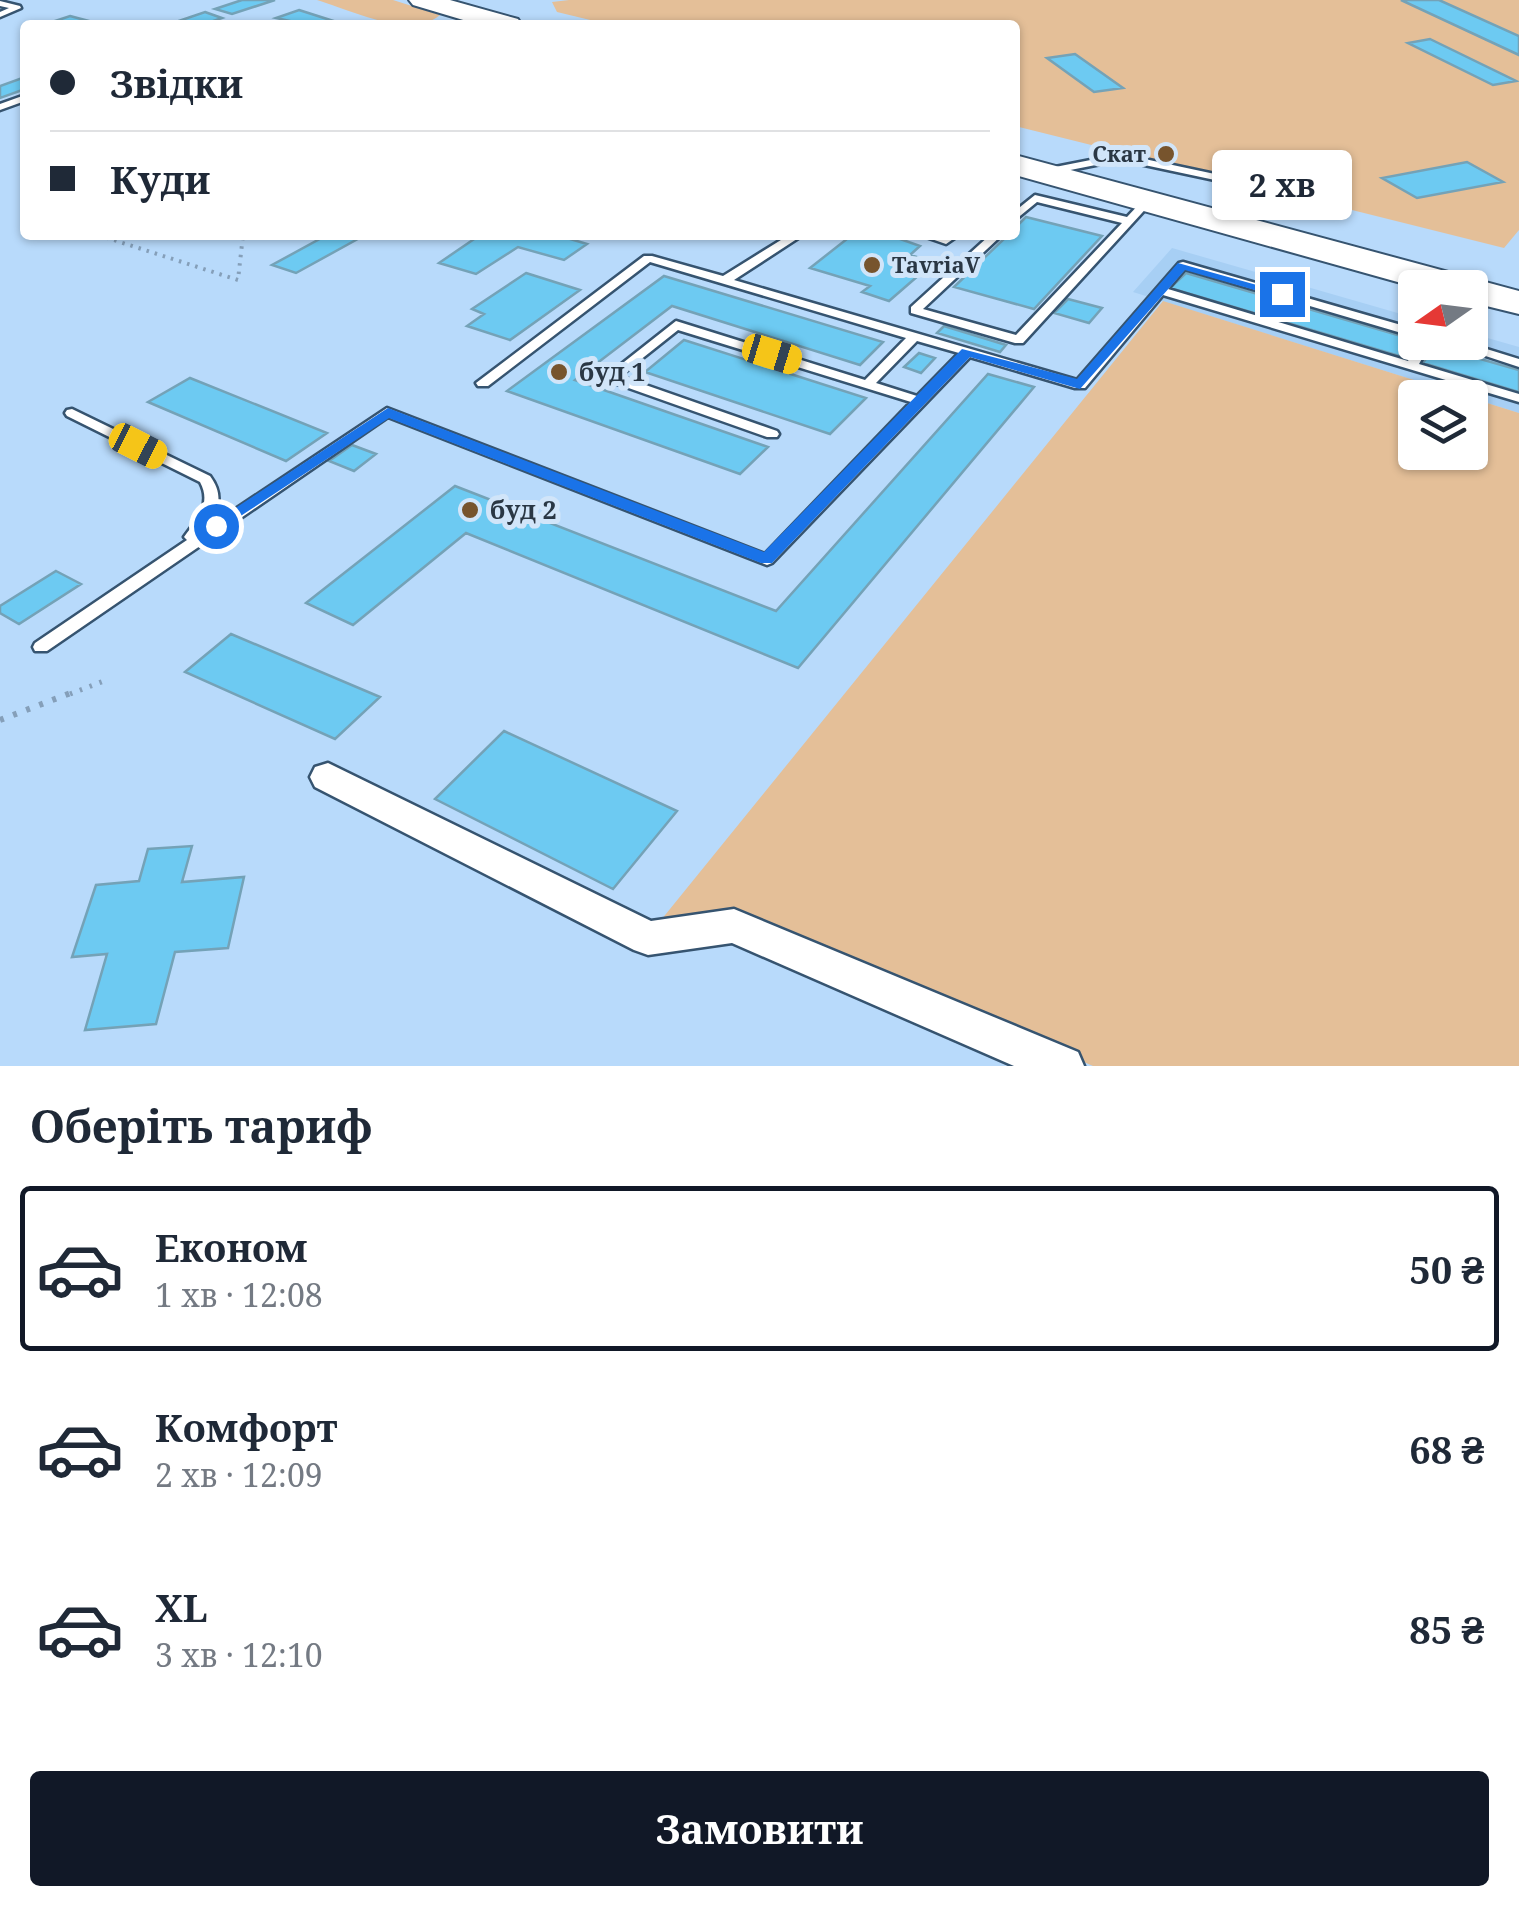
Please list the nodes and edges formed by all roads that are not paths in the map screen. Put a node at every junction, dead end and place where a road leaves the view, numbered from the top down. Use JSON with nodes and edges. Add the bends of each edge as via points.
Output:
{"nodes":[{"id":1,"x":422,"y":0,"type":"edge"},
{"id":2,"x":0,"y":3,"type":"edge"},
{"id":3,"x":0,"y":14,"type":"edge"},
{"id":4,"x":491,"y":20,"type":"edge"},
{"id":5,"x":1028,"y":169,"type":"edge"},
{"id":6,"x":1258,"y":186,"type":"dead end"},
{"id":7,"x":1138,"y":211,"type":"junction"},
{"id":8,"x":1020,"y":212,"type":"edge"},
{"id":9,"x":789,"y":240,"type":"edge"},
{"id":10,"x":991,"y":240,"type":"edge"},
{"id":11,"x":1398,"y":273,"type":"edge"},
{"id":12,"x":726,"y":280,"type":"junction"},
{"id":13,"x":1161,"y":291,"type":"junction"},
{"id":14,"x":1488,"y":295,"type":"edge"},
{"id":15,"x":1519,"y":303,"type":"edge"},
{"id":16,"x":1398,"y":328,"type":"edge"},
{"id":17,"x":915,"y":336,"type":"junction"},
{"id":18,"x":967,"y":352,"type":"junction"},
{"id":19,"x":1488,"y":354,"type":"edge"},
{"id":20,"x":1414,"y":360,"type":"edge"},
{"id":21,"x":1519,"y":363,"type":"edge"},
{"id":22,"x":1410,"y":366,"type":"junction"},
{"id":23,"x":484,"y":382,"type":"dead end"},
{"id":24,"x":868,"y":384,"type":"junction"},
{"id":25,"x":1519,"y":398,"type":"edge"},
{"id":26,"x":920,"y":401,"type":"junction"},
{"id":27,"x":72,"y":413,"type":"dead end"},
{"id":28,"x":772,"y":434,"type":"dead end"},
{"id":29,"x":187,"y":545,"type":"junction"},
{"id":30,"x":42,"y":647,"type":"dead end"},
{"id":31,"x":328,"y":777,"type":"dead end"},
{"id":32,"x":1062,"y":1066,"type":"edge"}],
"edges":[{"from":1,"to":4,"type":"main road"},
{"from":2,"to":3,"type":"lane","via":[[16,8]]},
{"from":5,"to":6,"type":"lane","via":[[1121,157]]},
{"from":5,"to":7,"type":"main road"},
{"from":7,"to":8,"type":"lane","via":[[1035,198]]},
{"from":7,"to":10,"type":"lane","via":[[1019,340],[916,310]]},
{"from":7,"to":11,"type":"main road"},
{"from":9,"to":12,"type":"lane"},
{"from":12,"to":17,"type":"lane"},
{"from":12,"to":23,"type":"lane","via":[[648,258]]},
{"from":13,"to":16,"type":"lane","via":[[1183,265]]},
{"from":13,"to":18,"type":"lane","via":[[1080,385]]},
{"from":13,"to":22,"type":"lane"},
{"from":14,"to":15,"type":"main road"},
{"from":17,"to":18,"type":"lane"},
{"from":17,"to":24,"type":"lane"},
{"from":18,"to":26,"type":"lane"},
{"from":19,"to":21,"type":"lane"},
{"from":20,"to":22,"type":"lane"},
{"from":22,"to":25,"type":"lane"},
{"from":24,"to":26,"type":"lane"},
{"from":24,"to":28,"type":"lane","via":[[676,325],[611,377]]},
{"from":26,"to":29,"type":"lane","via":[[766,560],[388,412]]},
{"from":27,"to":29,"type":"lane","via":[[212,487],[210,512]]},
{"from":29,"to":30,"type":"lane"},
{"from":31,"to":32,"type":"street","via":[[648,938],[734,926]]}]}
